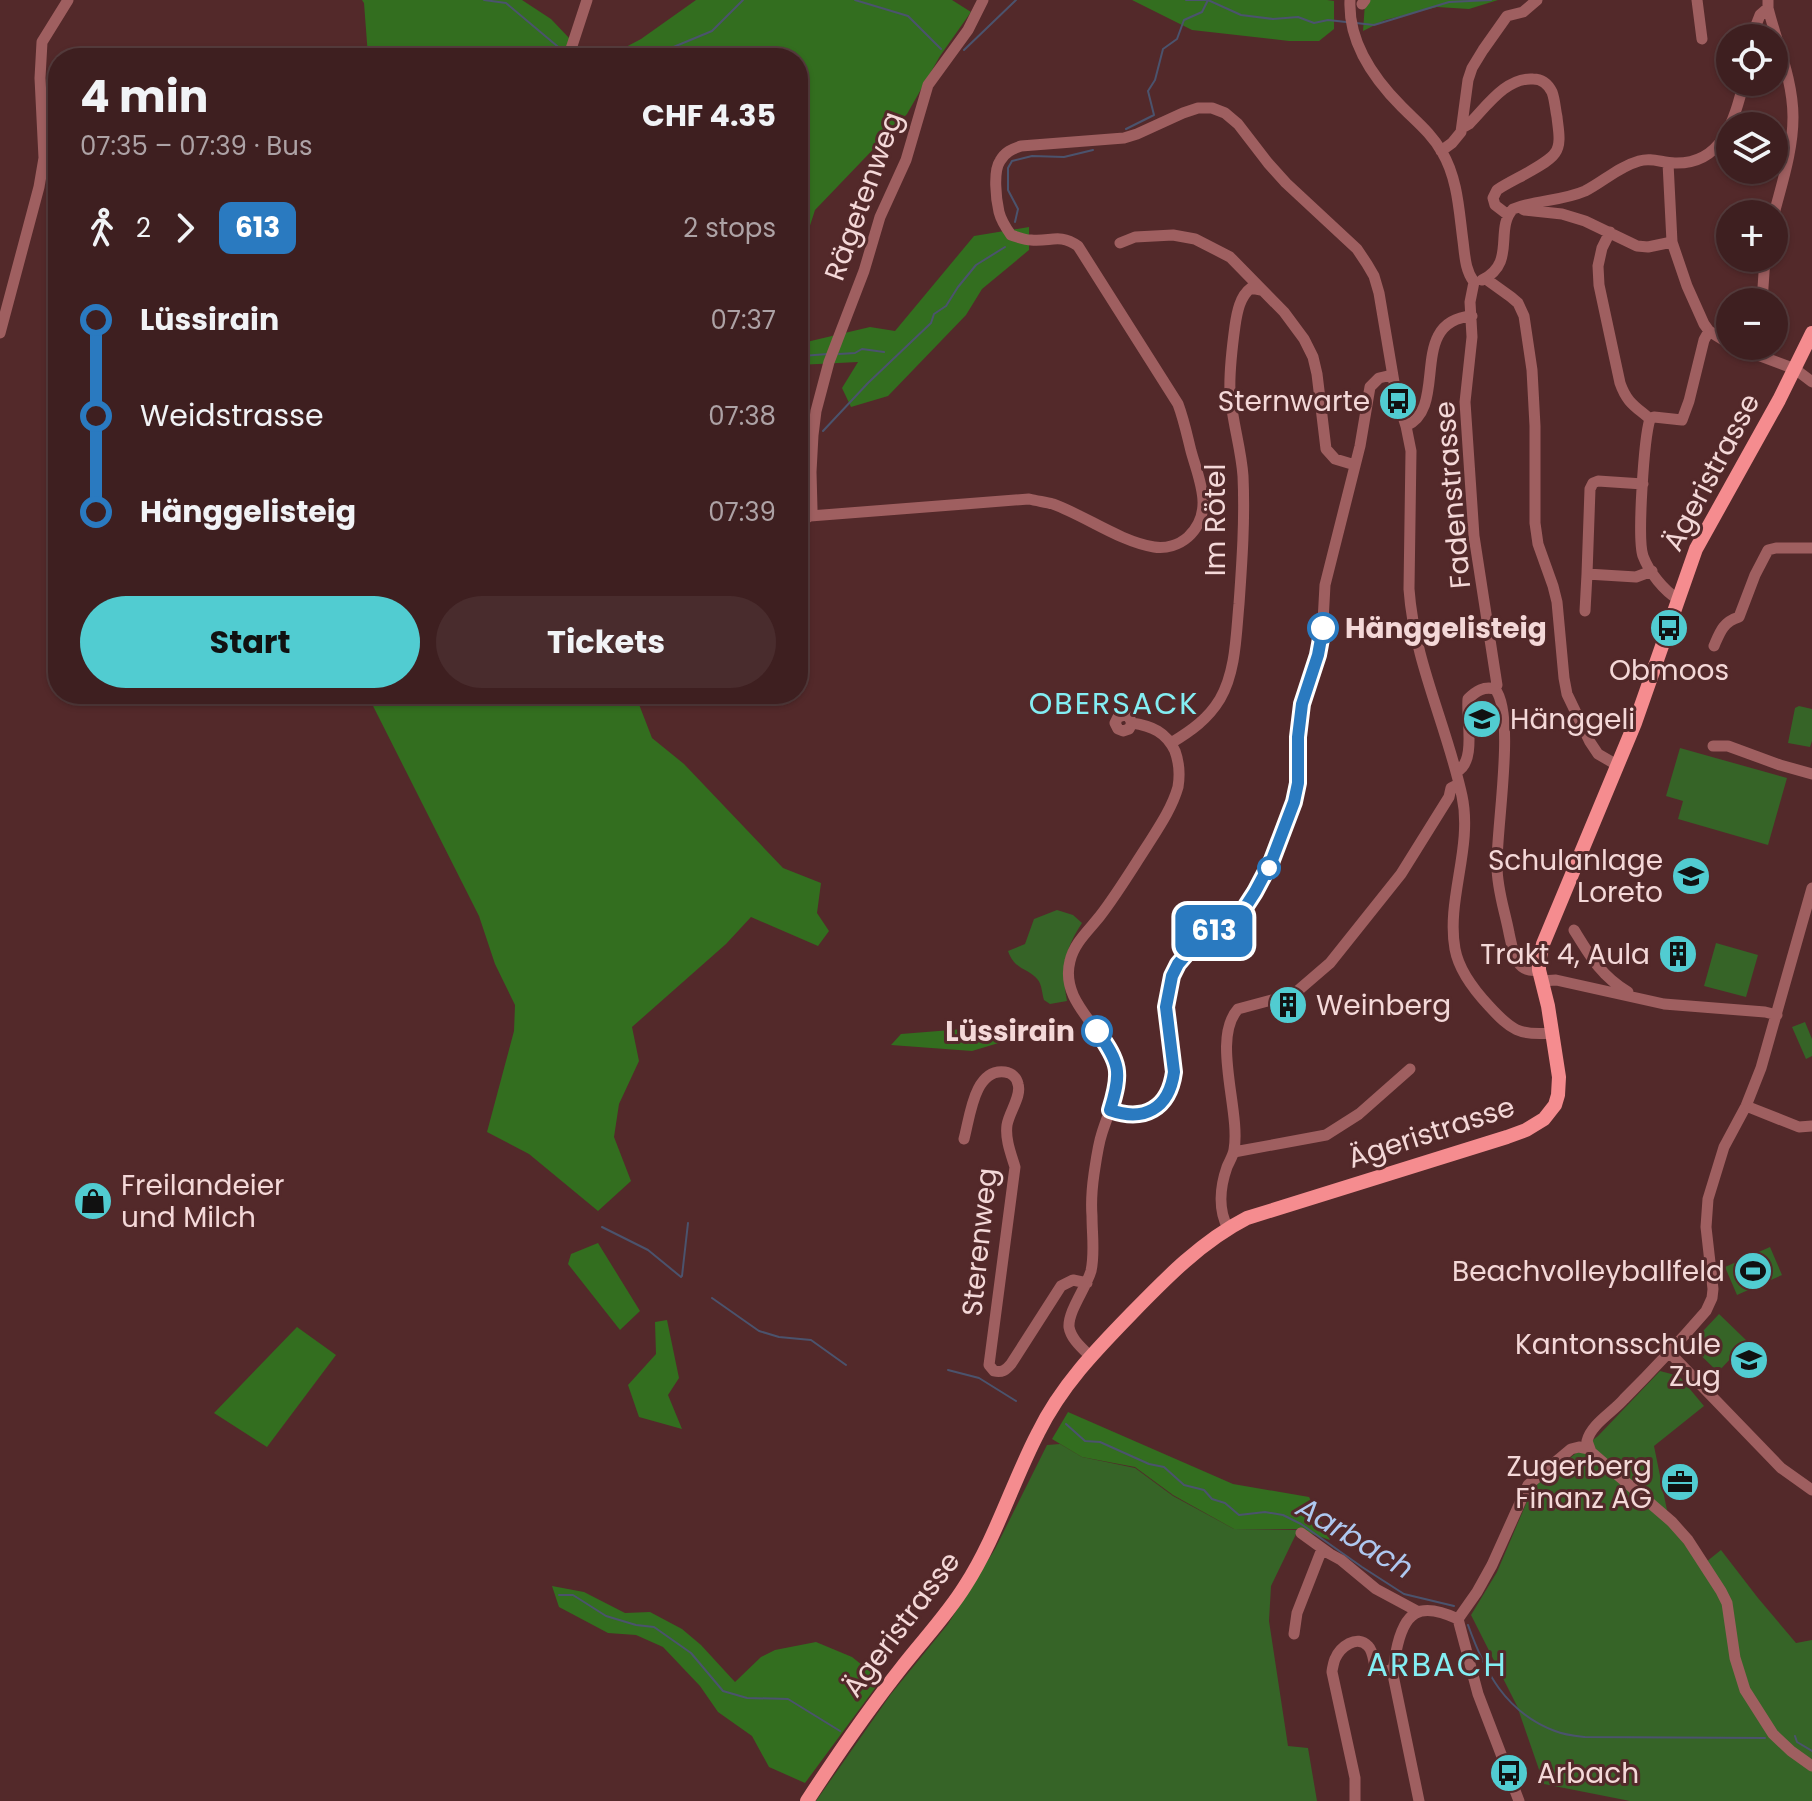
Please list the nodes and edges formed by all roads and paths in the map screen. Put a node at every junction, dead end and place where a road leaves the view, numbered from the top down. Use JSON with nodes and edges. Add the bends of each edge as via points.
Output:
{"nodes":[{"id":1,"x":68,"y":0,"type":"edge"},
{"id":2,"x":587,"y":0,"type":"edge"},
{"id":3,"x":983,"y":0,"type":"edge"},
{"id":4,"x":1537,"y":0,"type":"edge"},
{"id":5,"x":1697,"y":0,"type":"edge"},
{"id":6,"x":1356,"y":2,"type":"edge"},
{"id":7,"x":1768,"y":2,"type":"edge"},
{"id":8,"x":1756,"y":24,"type":"edge"},
{"id":9,"x":1702,"y":39,"type":"dead end"},
{"id":10,"x":571,"y":48,"type":"edge"},
{"id":11,"x":1739,"y":96,"type":"edge"},
{"id":12,"x":1462,"y":128,"type":"junction"},
{"id":13,"x":1441,"y":151,"type":"junction"},
{"id":14,"x":1668,"y":163,"type":"junction"},
{"id":15,"x":1777,"y":200,"type":"edge"},
{"id":16,"x":1518,"y":207,"type":"junction"},
{"id":17,"x":1507,"y":219,"type":"junction"},
{"id":18,"x":1610,"y":232,"type":"junction"},
{"id":19,"x":1672,"y":242,"type":"junction"},
{"id":20,"x":1120,"y":243,"type":"dead end"},
{"id":21,"x":1480,"y":280,"type":"junction"},
{"id":22,"x":1261,"y":290,"type":"junction"},
{"id":23,"x":1472,"y":316,"type":"junction"},
{"id":24,"x":1709,"y":331,"type":"junction"},
{"id":25,"x":0,"y":333,"type":"edge"},
{"id":26,"x":1812,"y":333,"type":"edge"},
{"id":27,"x":1716,"y":335,"type":"edge"},
{"id":28,"x":1776,"y":360,"type":"edge"},
{"id":29,"x":1795,"y":369,"type":"junction"},
{"id":30,"x":1392,"y":375,"type":"junction"},
{"id":31,"x":1812,"y":382,"type":"edge"},
{"id":32,"x":1650,"y":419,"type":"junction"},
{"id":33,"x":1406,"y":426,"type":"junction"},
{"id":34,"x":1355,"y":465,"type":"junction"},
{"id":35,"x":1643,"y":484,"type":"junction"},
{"id":36,"x":810,"y":516,"type":"joint"},
{"id":37,"x":1812,"y":548,"type":"edge"},
{"id":38,"x":1652,"y":571,"type":"junction"},
{"id":39,"x":1587,"y":574,"type":"junction"},
{"id":40,"x":1678,"y":599,"type":"junction"},
{"id":41,"x":1585,"y":611,"type":"dead end"},
{"id":42,"x":1714,"y":646,"type":"dead end"},
{"id":43,"x":1495,"y":689,"type":"junction"},
{"id":44,"x":1132,"y":723,"type":"dead end"},
{"id":45,"x":1171,"y":743,"type":"junction"},
{"id":46,"x":1713,"y":746,"type":"dead end"},
{"id":47,"x":1617,"y":765,"type":"junction"},
{"id":48,"x":1812,"y":774,"type":"edge"},
{"id":49,"x":1458,"y":778,"type":"junction"},
{"id":50,"x":1812,"y":888,"type":"edge"},
{"id":51,"x":1574,"y":930,"type":"dead end"},
{"id":52,"x":1540,"y":976,"type":"junction"},
{"id":53,"x":1635,"y":997,"type":"junction"},
{"id":54,"x":1777,"y":1015,"type":"junction"},
{"id":55,"x":1552,"y":1033,"type":"junction"},
{"id":56,"x":1410,"y":1069,"type":"dead end"},
{"id":57,"x":1746,"y":1106,"type":"junction"},
{"id":58,"x":1110,"y":1110,"type":"junction"},
{"id":59,"x":1812,"y":1126,"type":"edge"},
{"id":60,"x":964,"y":1139,"type":"dead end"},
{"id":61,"x":1234,"y":1152,"type":"junction"},
{"id":62,"x":1228,"y":1228,"type":"junction"},
{"id":63,"x":1087,"y":1283,"type":"junction"},
{"id":64,"x":1669,"y":1352,"type":"junction"},
{"id":65,"x":1090,"y":1356,"type":"junction"},
{"id":66,"x":1589,"y":1449,"type":"junction"},
{"id":67,"x":1812,"y":1490,"type":"edge"},
{"id":68,"x":1301,"y":1533,"type":"dead end"},
{"id":69,"x":1322,"y":1549,"type":"junction"},
{"id":70,"x":1417,"y":1611,"type":"junction"},
{"id":71,"x":1458,"y":1619,"type":"junction"},
{"id":72,"x":1294,"y":1634,"type":"dead end"},
{"id":73,"x":1392,"y":1670,"type":"junction"},
{"id":74,"x":1812,"y":1766,"type":"edge"},
{"id":75,"x":807,"y":1801,"type":"edge"},
{"id":76,"x":1355,"y":1801,"type":"edge"},
{"id":77,"x":1419,"y":1801,"type":"edge"},
{"id":78,"x":1519,"y":1801,"type":"edge"}],
"edges":[{"from":1,"to":25,"type":"street","via":[[42,42],[44,158]]},
{"from":2,"to":10,"type":"street"},
{"from":3,"to":36,"type":"street","name":"Rägetenweg","via":[[928,85],[906,160],[833,348],[816,411]]},
{"from":4,"to":12,"type":"street","via":[[1507,16],[1472,68]]},
{"from":5,"to":9,"type":"street"},
{"from":6,"to":13,"type":"street","via":[[1352,25],[1358,47],[1378,82],[1431,134]]},
{"from":7,"to":8,"type":"street"},
{"from":7,"to":15,"type":"street","via":[[1793,116]]},
{"from":11,"to":14,"type":"street","via":[[1715,150],[1701,159]]},
{"from":12,"to":13,"type":"street"},
{"from":12,"to":17,"type":"street","via":[[1518,80],[1541,80],[1554,95],[1559,143],[1545,162],[1497,190],[1495,205]]},
{"from":13,"to":21,"type":"street","via":[[1456,189],[1467,270]]},
{"from":14,"to":16,"type":"street","via":[[1641,160],[1585,190]]},
{"from":14,"to":19,"type":"street"},
{"from":16,"to":17,"type":"street"},
{"from":16,"to":18,"type":"street","via":[[1562,214]]},
{"from":17,"to":21,"type":"street","via":[[1502,257]]},
{"from":18,"to":19,"type":"street","via":[[1637,246]]},
{"from":18,"to":32,"type":"street","via":[[1598,266],[1609,337],[1624,396]]},
{"from":19,"to":24,"type":"street"},
{"from":20,"to":22,"type":"street","via":[[1135,237],[1195,239],[1230,257]]},
{"from":21,"to":23,"type":"street","name":"Fadenstrasse","via":[[1470,302]]},
{"from":21,"to":47,"type":"street","via":[[1511,297],[1524,316],[1532,370],[1535,523],[1557,602],[1567,694],[1598,754]]},
{"from":22,"to":34,"type":"street","via":[[1295,326],[1313,357],[1326,449],[1335,459]]},
{"from":22,"to":45,"type":"street","name":"Im Rötel","via":[[1247,290],[1241,302],[1229,369],[1243,474],[1234,654],[1227,683],[1207,718]]},
{"from":23,"to":33,"type":"street","via":[[1451,321],[1439,334],[1424,408]]},
{"from":23,"to":43,"type":"street","name":"Fadenstrasse","via":[[1465,402],[1474,536]]},
{"from":24,"to":27,"type":"street"},
{"from":24,"to":32,"type":"street","via":[[1682,420]]},
{"from":26,"to":29,"type":"main road","name":"Ägeristrasse"},
{"from":28,"to":29,"type":"street"},
{"from":29,"to":31,"type":"street"},
{"from":29,"to":40,"type":"main road","name":"Ägeristrasse","via":[[1705,531]]},
{"from":30,"to":33,"type":"street"},
{"from":30,"to":34,"type":"street","via":[[1370,387]]},
{"from":30,"to":36,"type":"street","via":[[1379,293],[1367,264],[1225,113],[1198,108],[1124,138],[1021,146],[999,161],[999,211],[1011,235],[1068,239],[1078,246],[1178,404],[1203,493],[1198,524],[1184,540],[1165,548],[1029,499]]},
{"from":32,"to":35,"type":"street"},
{"from":33,"to":49,"type":"street","via":[[1411,451],[1410,609]]},
{"from":34,"to":58,"type":"street","via":[[1325,585],[1322,640],[1302,704],[1298,783],[1286,826],[1244,909],[1196,943],[1172,976],[1166,1007],[1174,1072],[1167,1095],[1141,1114]]},
{"from":35,"to":38,"type":"street","via":[[1641,543]]},
{"from":35,"to":39,"type":"street","via":[[1593,483]]},
{"from":37,"to":42,"type":"street","via":[[1768,550],[1739,617],[1721,629]]},
{"from":38,"to":39,"type":"street","via":[[1636,577]]},
{"from":38,"to":40,"type":"street"},
{"from":39,"to":41,"type":"street"},
{"from":40,"to":47,"type":"main road","name":"Ägeristrasse"},
{"from":43,"to":49,"type":"street","via":[[1481,689],[1468,699],[1469,751]]},
{"from":43,"to":52,"type":"street","name":"Fadenstrasse","via":[[1505,754],[1497,866],[1500,895],[1514,956],[1522,968]]},
{"from":44,"to":45,"type":"street","via":[[1157,729]]},
{"from":45,"to":58,"type":"street","via":[[1179,772],[1167,813],[1069,962],[1072,994],[1116,1064],[1118,1086]]},
{"from":46,"to":48,"type":"street","via":[[1728,746]]},
{"from":47,"to":52,"type":"main road","name":"Ägeristrasse","via":[[1543,944]]},
{"from":49,"to":55,"type":"street","via":[[1465,821],[1454,933],[1459,962],[1477,994],[1512,1028],[1530,1035]]},
{"from":49,"to":61,"type":"street","via":[[1401,874],[1330,963],[1294,994],[1238,1009],[1232,1016],[1226,1047]]},
{"from":50,"to":54,"type":"street"},
{"from":51,"to":53,"type":"street","via":[[1602,972]]},
{"from":52,"to":53,"type":"street"},
{"from":52,"to":55,"type":"main road","name":"Ägeristrasse"},
{"from":53,"to":54,"type":"street"},
{"from":54,"to":57,"type":"street"},
{"from":55,"to":62,"type":"main road","name":"Ägeristrasse","via":[[1558,1095],[1537,1124]]},
{"from":56,"to":61,"type":"street","via":[[1326,1135]]},
{"from":57,"to":59,"type":"street","via":[[1799,1127]]},
{"from":57,"to":64,"type":"street","via":[[1724,1147],[1708,1199],[1712,1298]]},
{"from":58,"to":63,"type":"street","via":[[1094,1175],[1093,1258]]},
{"from":60,"to":63,"type":"street","name":"Sterenweg","via":[[982,1081],[992,1074],[1012,1074],[1019,1089],[1007,1125],[1015,1167],[989,1365],[994,1371],[1011,1364],[1061,1286],[1073,1280]]},
{"from":61,"to":62,"type":"street","via":[[1221,1211]]},
{"from":62,"to":65,"type":"main road","name":"Ägeristrasse","via":[[1170,1275]]},
{"from":63,"to":65,"type":"street","via":[[1069,1328]]},
{"from":64,"to":66,"type":"street","via":[[1588,1435]]},
{"from":64,"to":67,"type":"street","via":[[1781,1468]]},
{"from":65,"to":75,"type":"main road","name":"Ägeristrasse","via":[[1038,1433],[992,1539],[964,1588]]},
{"from":66,"to":71,"type":"street","via":[[1571,1449],[1528,1485],[1492,1565]]},
{"from":66,"to":74,"type":"street","via":[[1688,1540],[1727,1603],[1745,1690],[1773,1734]]},
{"from":68,"to":69,"type":"street"},
{"from":69,"to":70,"type":"street"},
{"from":69,"to":72,"type":"street"},
{"from":70,"to":71,"type":"street"},
{"from":70,"to":73,"type":"street","via":[[1403,1628]]},
{"from":71,"to":78,"type":"street","via":[[1478,1694]]},
{"from":73,"to":76,"type":"street","via":[[1375,1666],[1371,1650],[1359,1641],[1341,1649],[1334,1659]]},
{"from":73,"to":77,"type":"street"}]}
